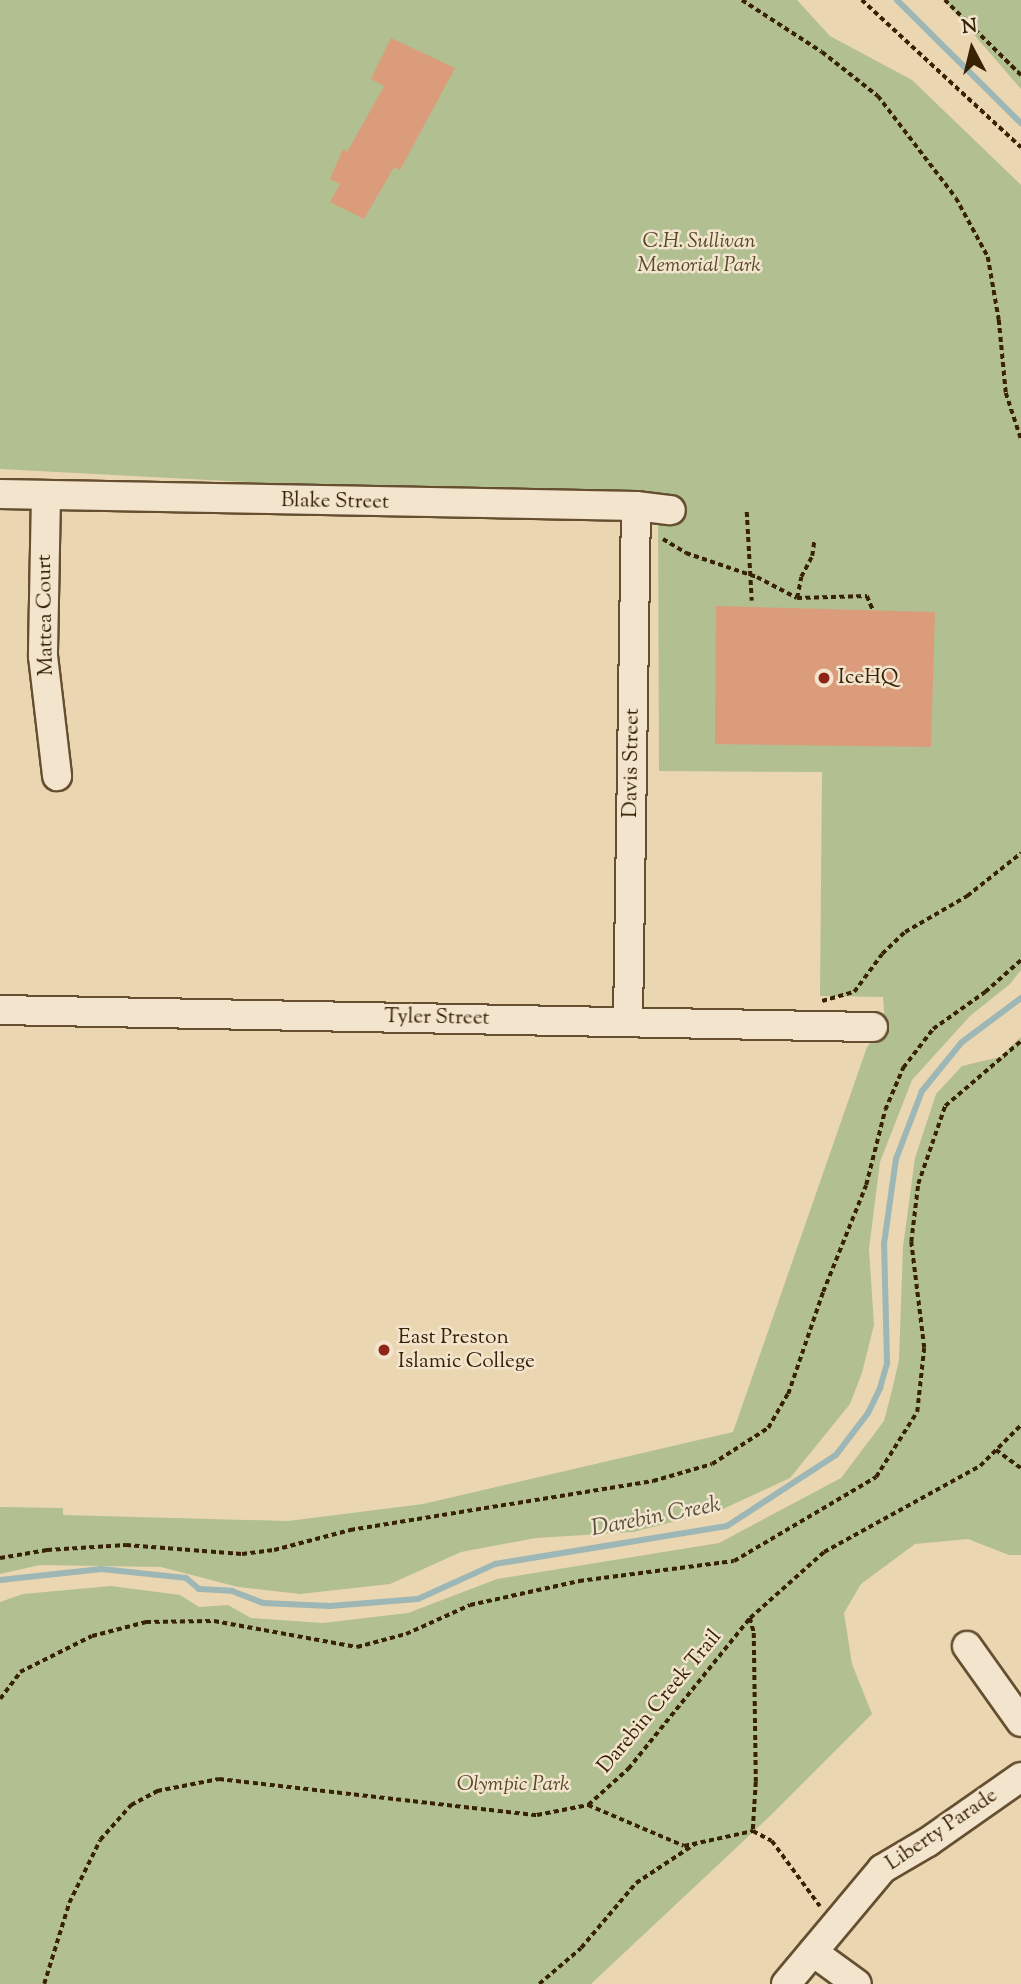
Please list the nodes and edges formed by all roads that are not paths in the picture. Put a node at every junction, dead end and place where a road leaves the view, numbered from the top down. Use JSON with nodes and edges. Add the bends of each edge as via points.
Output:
{"nodes":[{"id":1,"x":0,"y":494,"type":"edge"},
{"id":2,"x":46,"y":495,"type":"junction"},
{"id":3,"x":636,"y":506,"type":"junction"},
{"id":4,"x":671,"y":510,"type":"dead end"},
{"id":5,"x":57,"y":776,"type":"dead end"},
{"id":6,"x":0,"y":1010,"type":"edge"},
{"id":7,"x":628,"y":1021,"type":"junction"},
{"id":8,"x":873,"y":1027,"type":"dead end"},
{"id":9,"x":967,"y":1646,"type":"dead end"},
{"id":10,"x":1021,"y":1722,"type":"edge"},
{"id":11,"x":1021,"y":1777,"type":"edge"},
{"id":12,"x":813,"y":1952,"type":"junction"},
{"id":13,"x":786,"y":1984,"type":"edge"},
{"id":14,"x":857,"y":1984,"type":"edge"}],
"edges":[{"from":1,"to":2,"type":"street","name":"Blake Street"},
{"from":2,"to":3,"type":"street","name":"Blake Street"},
{"from":2,"to":5,"type":"street","name":"Mattea Court","via":[[43,656]]},
{"from":3,"to":4,"type":"street","name":"Blake Street"},
{"from":3,"to":7,"type":"street","name":"Davis Street"},
{"from":6,"to":7,"type":"street","name":"Tyler Street"},
{"from":7,"to":8,"type":"street","name":"Tyler Street"},
{"from":9,"to":10,"type":"street"},
{"from":11,"to":12,"type":"street","name":"Liberty Parade","via":[[882,1869]]},
{"from":12,"to":13,"type":"street","name":"Liberty Parade"},
{"from":12,"to":14,"type":"street"}]}
